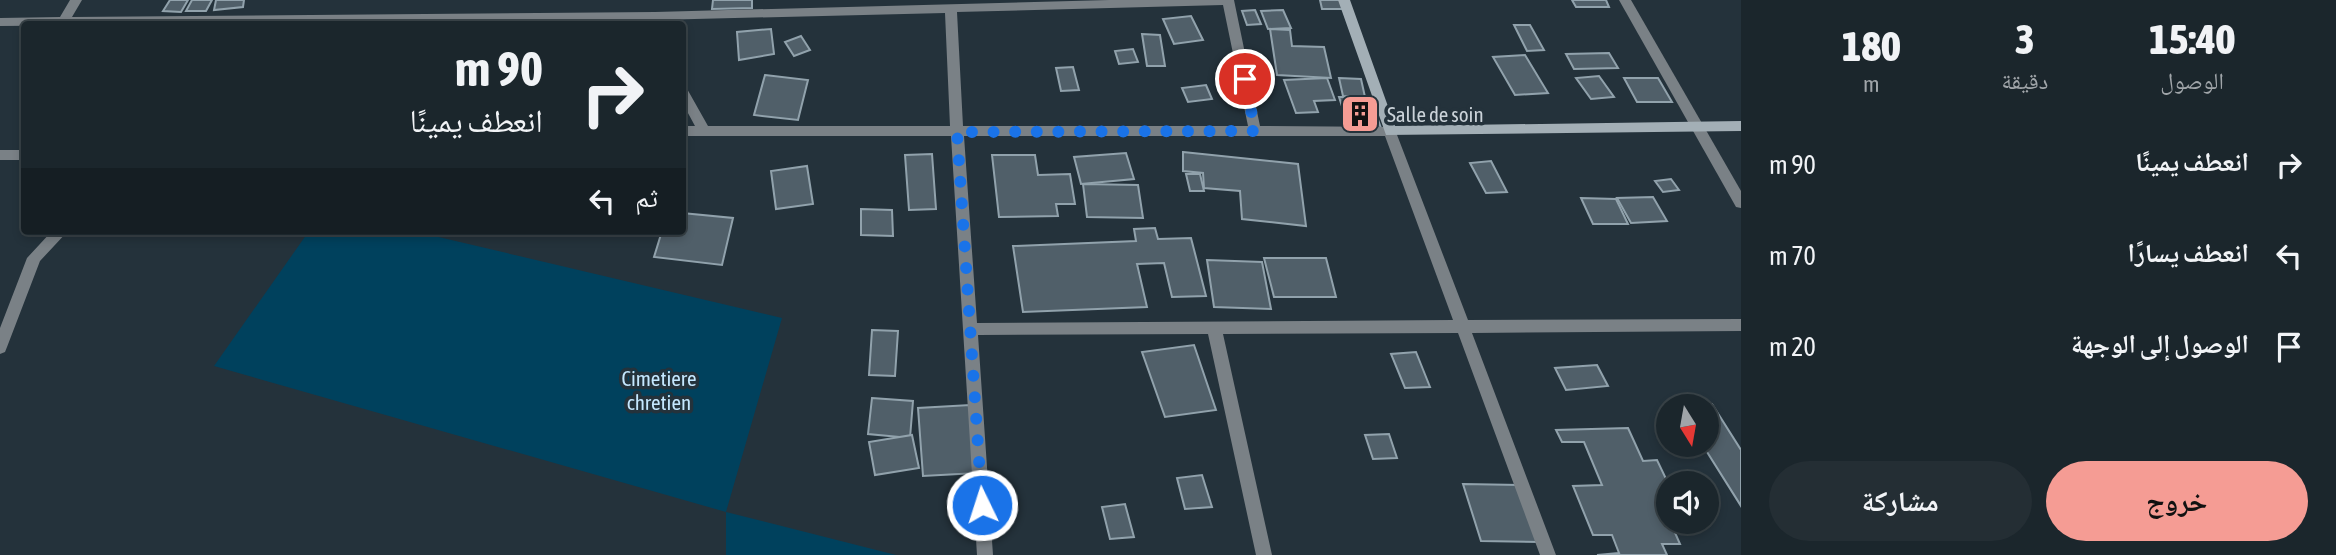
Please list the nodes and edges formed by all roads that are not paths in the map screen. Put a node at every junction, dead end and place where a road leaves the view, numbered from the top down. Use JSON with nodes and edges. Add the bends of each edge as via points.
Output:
{"nodes":[{"id":1,"x":76,"y":0,"type":"edge"},
{"id":2,"x":652,"y":0,"type":"edge"},
{"id":3,"x":1344,"y":0,"type":"edge"},
{"id":4,"x":1625,"y":0,"type":"edge"},
{"id":5,"x":1228,"y":1,"type":"edge"},
{"id":6,"x":951,"y":8,"type":"junction"},
{"id":7,"x":656,"y":20,"type":"edge"},
{"id":8,"x":64,"y":21,"type":"joint"},
{"id":9,"x":0,"y":22,"type":"edge"},
{"id":10,"x":21,"y":22,"type":"edge"},
{"id":11,"x":686,"y":97,"type":"edge"},
{"id":12,"x":1741,"y":126,"type":"edge"},
{"id":13,"x":1698,"y":127,"type":"junction"},
{"id":14,"x":704,"y":130,"type":"junction"},
{"id":15,"x":686,"y":131,"type":"edge"},
{"id":16,"x":1255,"y":131,"type":"junction"},
{"id":17,"x":1390,"y":131,"type":"junction"},
{"id":18,"x":957,"y":132,"type":"junction"},
{"id":19,"x":0,"y":155,"type":"edge"},
{"id":20,"x":21,"y":155,"type":"edge"},
{"id":21,"x":1741,"y":203,"type":"edge"},
{"id":22,"x":57,"y":235,"type":"edge"},
{"id":23,"x":1741,"y":325,"type":"edge"},
{"id":24,"x":1463,"y":326,"type":"junction"},
{"id":25,"x":1214,"y":327,"type":"junction"},
{"id":26,"x":970,"y":329,"type":"junction"},
{"id":27,"x":0,"y":347,"type":"edge"},
{"id":28,"x":985,"y":555,"type":"edge"},
{"id":29,"x":1264,"y":555,"type":"edge"},
{"id":30,"x":1548,"y":555,"type":"edge"}],
"edges":[{"from":1,"to":8,"type":"street"},
{"from":2,"to":7,"type":"street"},
{"from":3,"to":17,"type":"main road"},
{"from":4,"to":13,"type":"street"},
{"from":5,"to":6,"type":"street"},
{"from":5,"to":16,"type":"street"},
{"from":6,"to":7,"type":"street"},
{"from":6,"to":18,"type":"street"},
{"from":7,"to":8,"type":"street"},
{"from":9,"to":10,"type":"street"},
{"from":11,"to":14,"type":"street"},
{"from":12,"to":13,"type":"main road"},
{"from":13,"to":17,"type":"main road"},
{"from":13,"to":21,"type":"street"},
{"from":14,"to":15,"type":"street"},
{"from":14,"to":18,"type":"street"},
{"from":16,"to":17,"type":"street"},
{"from":16,"to":18,"type":"street"},
{"from":17,"to":24,"type":"street"},
{"from":18,"to":26,"type":"street"},
{"from":19,"to":20,"type":"street"},
{"from":22,"to":27,"type":"street","via":[[34,258]]},
{"from":23,"to":24,"type":"street"},
{"from":24,"to":25,"type":"street"},
{"from":24,"to":30,"type":"street"},
{"from":25,"to":26,"type":"street"},
{"from":25,"to":29,"type":"street"},
{"from":26,"to":28,"type":"street"}]}
